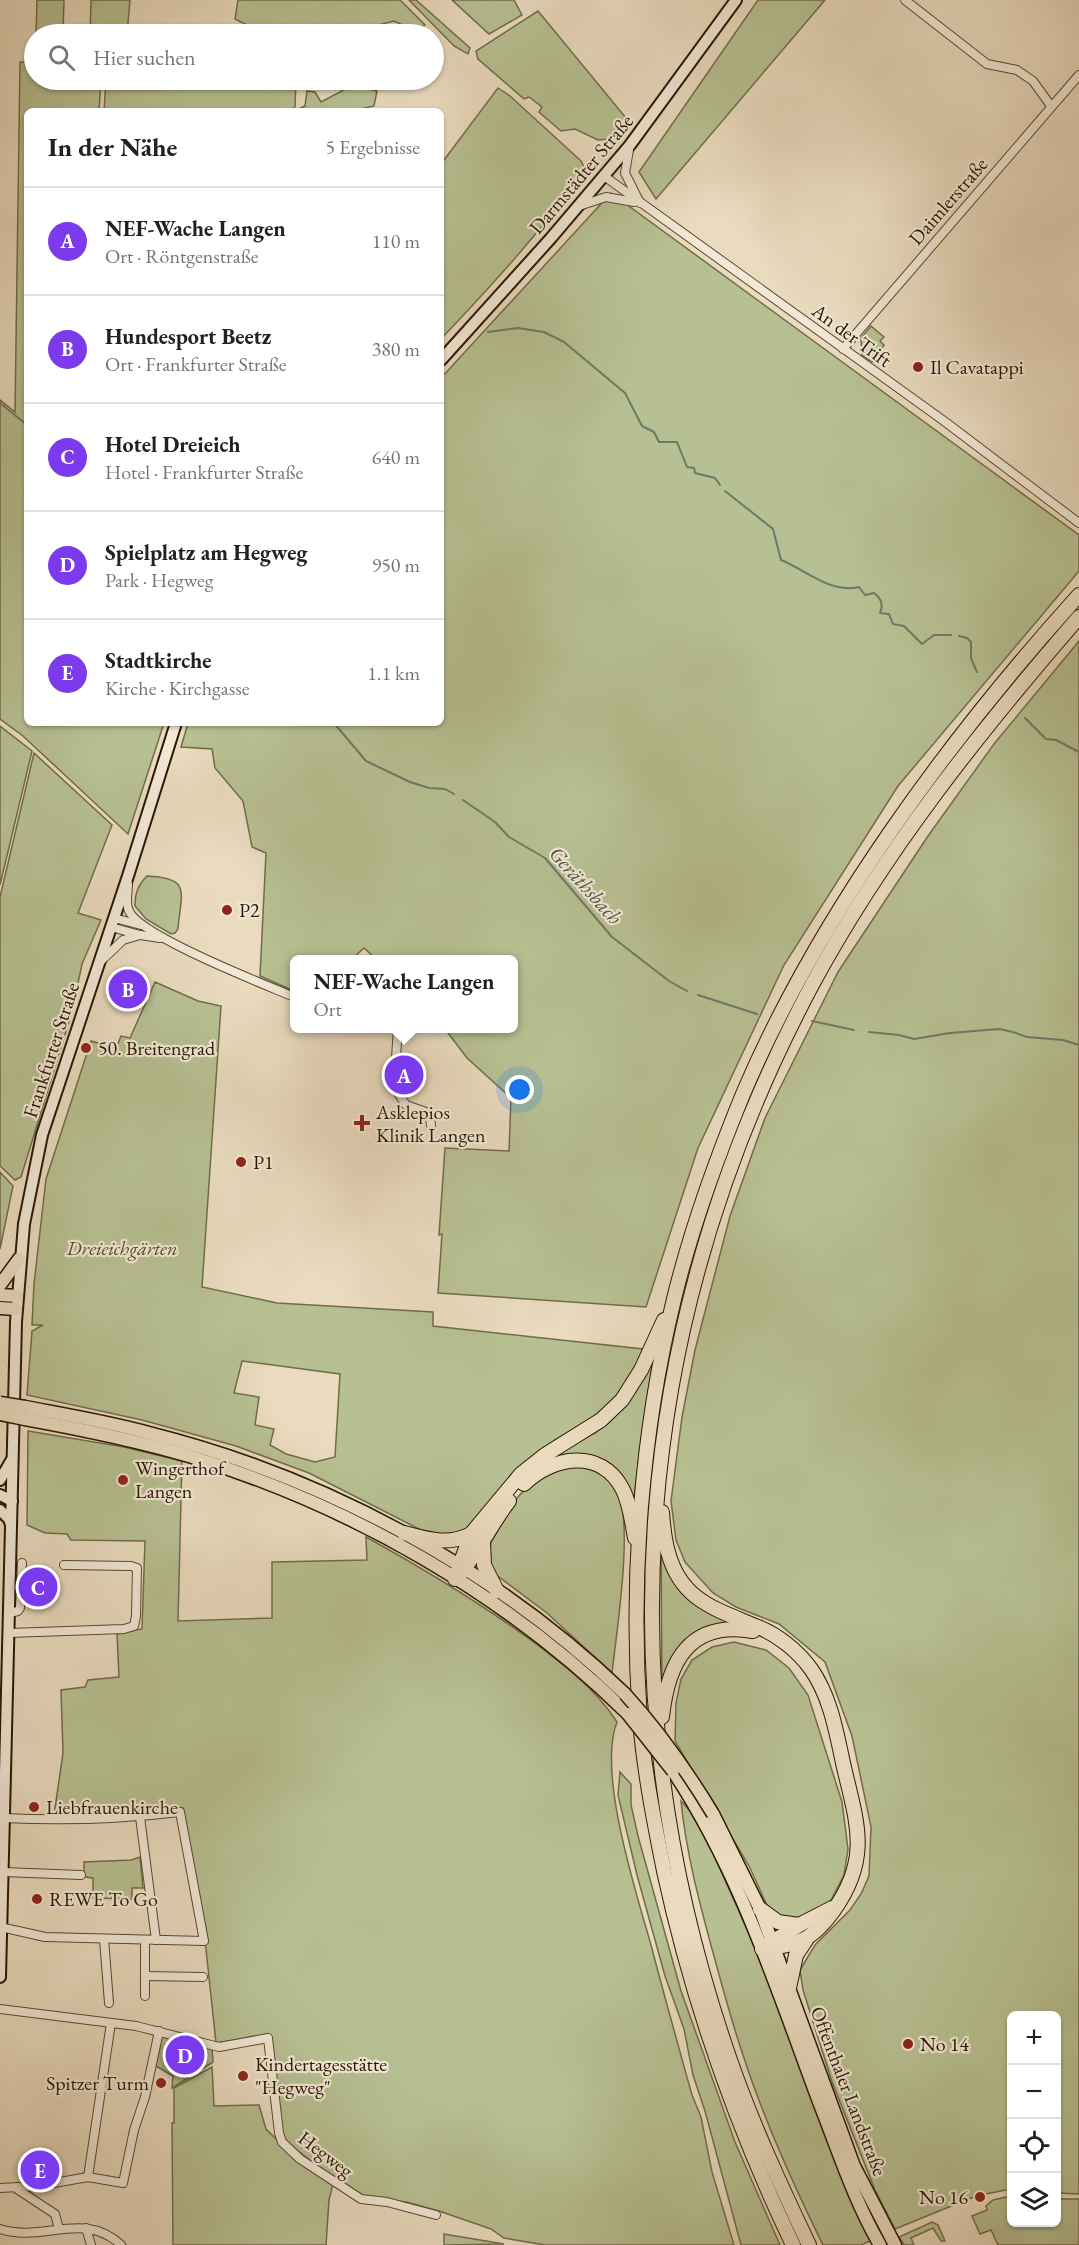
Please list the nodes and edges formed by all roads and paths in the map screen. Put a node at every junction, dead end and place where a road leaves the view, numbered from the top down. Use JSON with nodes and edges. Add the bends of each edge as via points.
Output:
{"nodes":[{"id":1,"x":736,"y":0,"type":"edge"},
{"id":2,"x":905,"y":0,"type":"edge"},
{"id":3,"x":1079,"y":75,"type":"edge"},
{"id":4,"x":1051,"y":106,"type":"junction"},
{"id":5,"x":630,"y":145,"type":"junction"},
{"id":6,"x":604,"y":176,"type":"junction"},
{"id":7,"x":641,"y":204,"type":"junction"},
{"id":8,"x":579,"y":206,"type":"junction"},
{"id":9,"x":843,"y":349,"type":"junction"},
{"id":10,"x":444,"y":357,"type":"edge"},
{"id":11,"x":1079,"y":523,"type":"edge"},
{"id":12,"x":1079,"y":595,"type":"edge"},
{"id":13,"x":1079,"y":616,"type":"edge"},
{"id":14,"x":174,"y":726,"type":"edge"},
{"id":15,"x":128,"y":876,"type":"junction"},
{"id":16,"x":112,"y":922,"type":"junction"},
{"id":17,"x":142,"y":925,"type":"junction"},
{"id":18,"x":140,"y":935,"type":"junction"},
{"id":19,"x":160,"y":938,"type":"junction"},
{"id":20,"x":98,"y":964,"type":"junction"},
{"id":21,"x":290,"y":995,"type":"edge"},
{"id":22,"x":398,"y":1033,"type":"edge"},
{"id":23,"x":432,"y":1125,"type":"dead end"},
{"id":24,"x":19,"y":1259,"type":"junction"},
{"id":25,"x":0,"y":1285,"type":"edge"},
{"id":26,"x":0,"y":1295,"type":"edge"},
{"id":27,"x":17,"y":1296,"type":"junction"},
{"id":28,"x":674,"y":1296,"type":"junction"},
{"id":29,"x":0,"y":1308,"type":"edge"},
{"id":30,"x":16,"y":1310,"type":"junction"},
{"id":31,"x":0,"y":1403,"type":"edge"},
{"id":32,"x":25,"y":1413,"type":"junction"},
{"id":33,"x":0,"y":1414,"type":"edge"},
{"id":34,"x":13,"y":1458,"type":"junction"},
{"id":35,"x":658,"y":1473,"type":"junction"},
{"id":36,"x":0,"y":1480,"type":"edge"},
{"id":37,"x":0,"y":1495,"type":"edge"},
{"id":38,"x":12,"y":1501,"type":"junction"},
{"id":39,"x":0,"y":1505,"type":"edge"},
{"id":40,"x":0,"y":1510,"type":"edge"},
{"id":41,"x":11,"y":1525,"type":"junction"},
{"id":42,"x":404,"y":1533,"type":"junction"},
{"id":43,"x":477,"y":1538,"type":"junction"},
{"id":44,"x":639,"y":1554,"type":"junction"},
{"id":45,"x":22,"y":1563,"type":"dead end"},
{"id":46,"x":64,"y":1564,"type":"dead end"},
{"id":47,"x":460,"y":1571,"type":"junction"},
{"id":48,"x":5,"y":1579,"type":"edge"},
{"id":49,"x":497,"y":1591,"type":"junction"},
{"id":50,"x":9,"y":1613,"type":"junction"},
{"id":51,"x":9,"y":1633,"type":"junction"},
{"id":52,"x":779,"y":1639,"type":"junction"},
{"id":53,"x":4,"y":1667,"type":"edge"},
{"id":54,"x":659,"y":1749,"type":"junction"},
{"id":55,"x":3,"y":1811,"type":"edge"},
{"id":56,"x":141,"y":1817,"type":"junction"},
{"id":57,"x":708,"y":1817,"type":"junction"},
{"id":58,"x":3,"y":1872,"type":"junction"},
{"id":59,"x":81,"y":1875,"type":"dead end"},
{"id":60,"x":838,"y":1904,"type":"junction"},
{"id":61,"x":760,"y":1909,"type":"junction"},
{"id":62,"x":799,"y":1925,"type":"junction"},
{"id":63,"x":1,"y":1927,"type":"edge"},
{"id":64,"x":104,"y":1939,"type":"junction"},
{"id":65,"x":145,"y":1940,"type":"junction"},
{"id":66,"x":156,"y":1940,"type":"junction"},
{"id":67,"x":806,"y":1940,"type":"junction"},
{"id":68,"x":769,"y":1946,"type":"junction"},
{"id":69,"x":145,"y":1976,"type":"junction"},
{"id":70,"x":0,"y":1977,"type":"edge"},
{"id":71,"x":203,"y":1977,"type":"dead end"},
{"id":72,"x":789,"y":1988,"type":"junction"},
{"id":73,"x":145,"y":1996,"type":"dead end"},
{"id":74,"x":109,"y":2003,"type":"dead end"},
{"id":75,"x":0,"y":2009,"type":"edge"},
{"id":76,"x":111,"y":2023,"type":"junction"},
{"id":77,"x":159,"y":2031,"type":"junction"},
{"id":78,"x":88,"y":2177,"type":"junction"},
{"id":79,"x":0,"y":2188,"type":"edge"},
{"id":80,"x":17,"y":2188,"type":"junction"},
{"id":81,"x":436,"y":2215,"type":"dead end"},
{"id":82,"x":59,"y":2226,"type":"junction"},
{"id":83,"x":86,"y":2228,"type":"junction"},
{"id":84,"x":0,"y":2229,"type":"edge"},
{"id":85,"x":878,"y":2241,"type":"edge"},
{"id":86,"x":91,"y":2245,"type":"edge"},
{"id":87,"x":121,"y":2245,"type":"edge"},
{"id":88,"x":793,"y":2245,"type":"edge"},
{"id":89,"x":809,"y":2245,"type":"edge"},
{"id":90,"x":895,"y":2245,"type":"edge"}],
"edges":[{"from":1,"to":5,"type":"main road","name":"Darmstädter Straße"},
{"from":2,"to":4,"type":"street","via":[[987,64],[1017,70],[1033,81]]},
{"from":3,"to":4,"type":"street","name":"Daimlerstraße"},
{"from":4,"to":9,"type":"street","name":"Daimlerstraße"},
{"from":5,"to":6,"type":"main road","name":"Darmstädter Straße"},
{"from":5,"to":7,"type":"street","via":[[625,172]]},
{"from":6,"to":7,"type":"street","name":"An der Trift"},
{"from":6,"to":8,"type":"main road","name":"Darmstädter Straße"},
{"from":7,"to":8,"type":"street","via":[[606,197]]},
{"from":7,"to":9,"type":"street","name":"An der Trift"},
{"from":8,"to":10,"type":"main road","name":"Darmstädter Straße"},
{"from":9,"to":11,"type":"street","name":"An der Trift"},
{"from":12,"to":28,"type":"highway","via":[[975,718],[928,781],[854,889],[809,964],[743,1095],[713,1173]]},
{"from":13,"to":35,"type":"highway","via":[[980,736],[902,841],[791,1025],[756,1100],[709,1228],[679,1345]]},
{"from":14,"to":15,"type":"main road","name":"Frankfurter Straße"},
{"from":15,"to":16,"type":"main road","name":"Frankfurter Straße"},
{"from":15,"to":17,"type":"street","via":[[129,911]]},
{"from":16,"to":17,"type":"street"},
{"from":16,"to":18,"type":"street"},
{"from":16,"to":20,"type":"main road","name":"Frankfurter Straße"},
{"from":17,"to":19,"type":"street"},
{"from":18,"to":19,"type":"street"},
{"from":18,"to":20,"type":"street","via":[[123,940]]},
{"from":19,"to":21,"type":"street"},
{"from":20,"to":24,"type":"main road","name":"Frankfurter Straße","via":[[42,1135],[29,1188]]},
{"from":22,"to":23,"type":"street","via":[[394,1087],[406,1105],[429,1113]]},
{"from":24,"to":25,"type":"main road"},
{"from":24,"to":27,"type":"main road","name":"Frankfurter Straße"},
{"from":26,"to":27,"type":"main road"},
{"from":27,"to":30,"type":"main road","name":"Frankfurter Straße"},
{"from":28,"to":43,"type":"highway","via":[[647,1357],[618,1404],[590,1428],[534,1463],[505,1493]]},
{"from":28,"to":44,"type":"highway","via":[[649,1432]]},
{"from":29,"to":30,"type":"main road"},
{"from":30,"to":34,"type":"main road","name":"Frankfurter Straße"},
{"from":31,"to":32,"type":"main road","bridge":true},
{"from":32,"to":33,"type":"main road","bridge":true},
{"from":32,"to":42,"type":"main road","via":[[150,1433],[230,1457],[336,1499]]},
{"from":32,"to":47,"type":"main road","via":[[151,1446],[258,1480]]},
{"from":34,"to":36,"type":"main road"},
{"from":34,"to":38,"type":"main road","name":"Frankfurter Straße"},
{"from":35,"to":52,"type":"highway","via":[[668,1552],[681,1580],[709,1607]]},
{"from":35,"to":54,"type":"highway","via":[[651,1603]]},
{"from":37,"to":38,"type":"main road"},
{"from":38,"to":39,"type":"main road"},
{"from":38,"to":41,"type":"main road","name":"Frankfurter Straße"},
{"from":40,"to":41,"type":"main road"},
{"from":41,"to":48,"type":"main road","name":"Frankfurter Straße"},
{"from":42,"to":43,"type":"highway","via":[[444,1542]]},
{"from":42,"to":47,"type":"main road"},
{"from":43,"to":44,"type":"highway","via":[[531,1477],[553,1464],[579,1460],[610,1473],[623,1490]]},
{"from":43,"to":47,"type":"highway"},
{"from":43,"to":49,"type":"highway"},
{"from":44,"to":88,"type":"highway","via":[[640,1722],[648,1788],[671,1902],[716,2058]]},
{"from":45,"to":50,"type":"street","name":"Frankfurter Straße","via":[[20,1608]]},
{"from":46,"to":51,"type":"street","via":[[137,1568],[134,1626]]},
{"from":47,"to":49,"type":"main road"},
{"from":47,"to":57,"type":"main road","bridge":true,"via":[[628,1714]]},
{"from":48,"to":50,"type":"main road","name":"Frankfurter Straße"},
{"from":49,"to":57,"type":"main road","bridge":true,"via":[[601,1671],[646,1717],[684,1766]]},
{"from":50,"to":51,"type":"main road","name":"Frankfurter Straße"},
{"from":51,"to":53,"type":"main road","name":"Frankfurter Straße"},
{"from":52,"to":54,"type":"highway","via":[[755,1631],[726,1629],[703,1637],[684,1651],[670,1673]]},
{"from":52,"to":60,"type":"highway","via":[[807,1664],[826,1697],[855,1816],[857,1864]]},
{"from":53,"to":55,"type":"main road","name":"Frankfurter Straße"},
{"from":54,"to":89,"type":"highway","via":[[670,1832],[685,1900],[729,2058]]},
{"from":55,"to":56,"type":"street","via":[[51,1820]]},
{"from":55,"to":58,"type":"main road","name":"Frankfurter Straße"},
{"from":56,"to":66,"type":"street"},
{"from":56,"to":66,"type":"street","via":[[180,1812],[204,1941]]},
{"from":57,"to":61,"type":"main road"},
{"from":57,"to":68,"type":"main road","via":[[728,1867]]},
{"from":58,"to":59,"type":"street"},
{"from":58,"to":63,"type":"main road","name":"Frankfurter Straße"},
{"from":60,"to":62,"type":"highway"},
{"from":60,"to":67,"type":"highway"},
{"from":61,"to":62,"type":"highway","via":[[778,1922]]},
{"from":61,"to":68,"type":"main road"},
{"from":62,"to":68,"type":"highway"},
{"from":63,"to":64,"type":"street","via":[[39,1936]]},
{"from":63,"to":70,"type":"main road","name":"Frankfurter Straße"},
{"from":64,"to":65,"type":"street"},
{"from":64,"to":74,"type":"street"},
{"from":65,"to":66,"type":"street"},
{"from":65,"to":69,"type":"street"},
{"from":67,"to":68,"type":"highway"},
{"from":67,"to":72,"type":"highway","via":[[796,1955]]},
{"from":68,"to":72,"type":"main road","name":"Offenthaler Landstraße"},
{"from":68,"to":85,"type":"main road","name":"Offenthaler Landstraße","via":[[850,2182]]},
{"from":69,"to":71,"type":"street"},
{"from":69,"to":73,"type":"street"},
{"from":72,"to":90,"type":"main road","name":"Offenthaler Landstraße","via":[[854,2166]]},
{"from":75,"to":76,"type":"street","name":"Hegweg"},
{"from":76,"to":77,"type":"street","name":"Hegweg"},
{"from":76,"to":78,"type":"street"},
{"from":77,"to":78,"type":"street","via":[[123,2183]]},
{"from":77,"to":81,"type":"street","name":"Hegweg","via":[[219,2047],[268,2038],[282,2142],[361,2199]]},
{"from":78,"to":80,"type":"street"},
{"from":79,"to":80,"type":"street"},
{"from":80,"to":82,"type":"street","via":[[55,2214]]},
{"from":82,"to":83,"type":"street"},
{"from":82,"to":84,"type":"street","via":[[36,2232]]},
{"from":83,"to":86,"type":"street"},
{"from":83,"to":87,"type":"street","via":[[110,2235]]}]}
